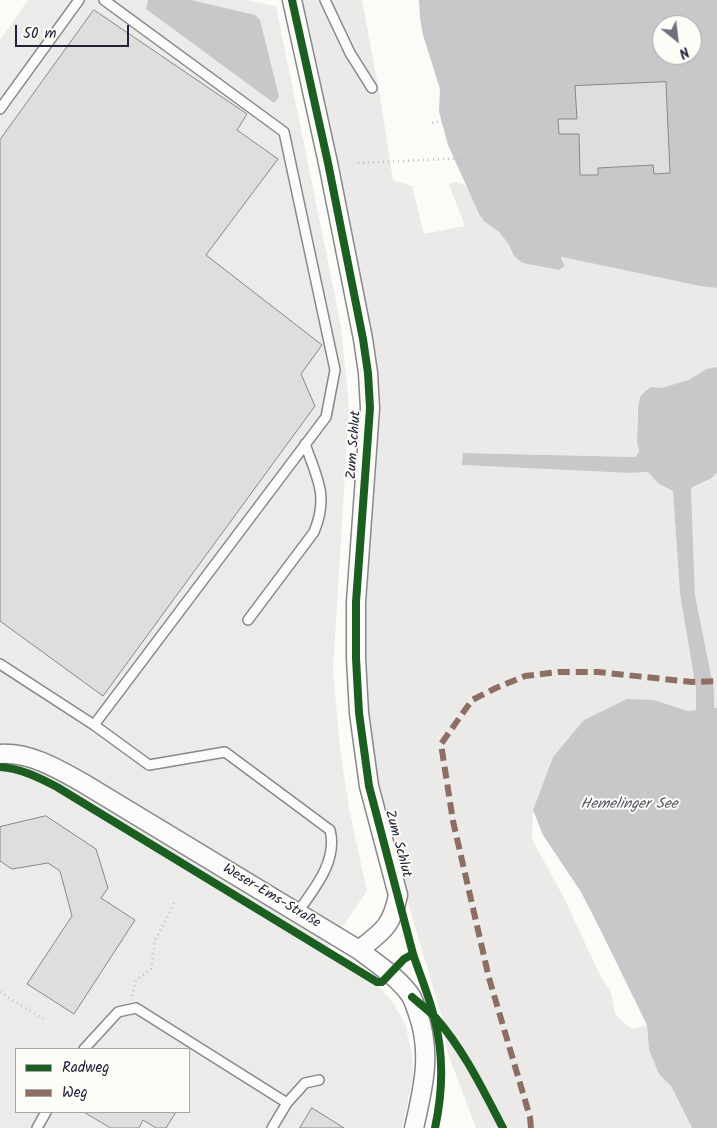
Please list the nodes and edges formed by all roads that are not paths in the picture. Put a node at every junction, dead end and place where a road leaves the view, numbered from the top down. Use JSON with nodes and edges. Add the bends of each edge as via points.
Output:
{"nodes":[{"id":1,"x":79,"y":0,"type":"edge"},
{"id":2,"x":104,"y":0,"type":"edge"},
{"id":3,"x":292,"y":0,"type":"edge"},
{"id":4,"x":325,"y":0,"type":"edge"},
{"id":5,"x":372,"y":88,"type":"dead end"},
{"id":6,"x":0,"y":109,"type":"edge"},
{"id":7,"x":305,"y":444,"type":"junction"},
{"id":8,"x":248,"y":620,"type":"dead end"},
{"id":9,"x":0,"y":664,"type":"edge"},
{"id":10,"x":94,"y":725,"type":"junction"},
{"id":11,"x":0,"y":754,"type":"edge"},
{"id":12,"x":297,"y":913,"type":"junction"},
{"id":13,"x":359,"y":950,"type":"junction"},
{"id":14,"x":85,"y":1048,"type":"edge"},
{"id":15,"x":319,"y":1080,"type":"dead end"},
{"id":16,"x":287,"y":1103,"type":"junction"},
{"id":17,"x":45,"y":1113,"type":"edge"},
{"id":18,"x":37,"y":1128,"type":"edge"},
{"id":19,"x":272,"y":1128,"type":"edge"},
{"id":20,"x":414,"y":1128,"type":"edge"}],
"edges":[{"from":1,"to":6,"type":"lane"},
{"from":2,"to":7,"type":"lane","via":[[284,132],[336,370],[326,417]]},
{"from":3,"to":13,"type":"street","name":"Zum Schlut","via":[[328,162],[368,373],[370,408],[356,602],[359,713],[369,786],[398,895],[386,927]]},
{"from":4,"to":5,"type":"lane","via":[[350,53]]},
{"from":7,"to":8,"type":"lane","via":[[322,493],[321,516],[314,532]]},
{"from":7,"to":10,"type":"lane"},
{"from":9,"to":10,"type":"lane"},
{"from":10,"to":12,"type":"lane","via":[[149,765],[225,752],[330,830],[333,841],[326,869]]},
{"from":11,"to":12,"type":"street","name":"Weser-Ems-Straße","via":[[8,753],[48,764]]},
{"from":12,"to":13,"type":"street","name":"Weser-Ems-Straße"},
{"from":13,"to":20,"type":"street","name":"Weser-Ems-Straße","via":[[390,973],[412,997],[422,1024],[425,1080]]},
{"from":14,"to":16,"type":"lane","via":[[118,1012],[136,1008]]},
{"from":15,"to":16,"type":"lane","via":[[305,1083]]},
{"from":16,"to":19,"type":"lane"},
{"from":17,"to":18,"type":"lane"}]}
